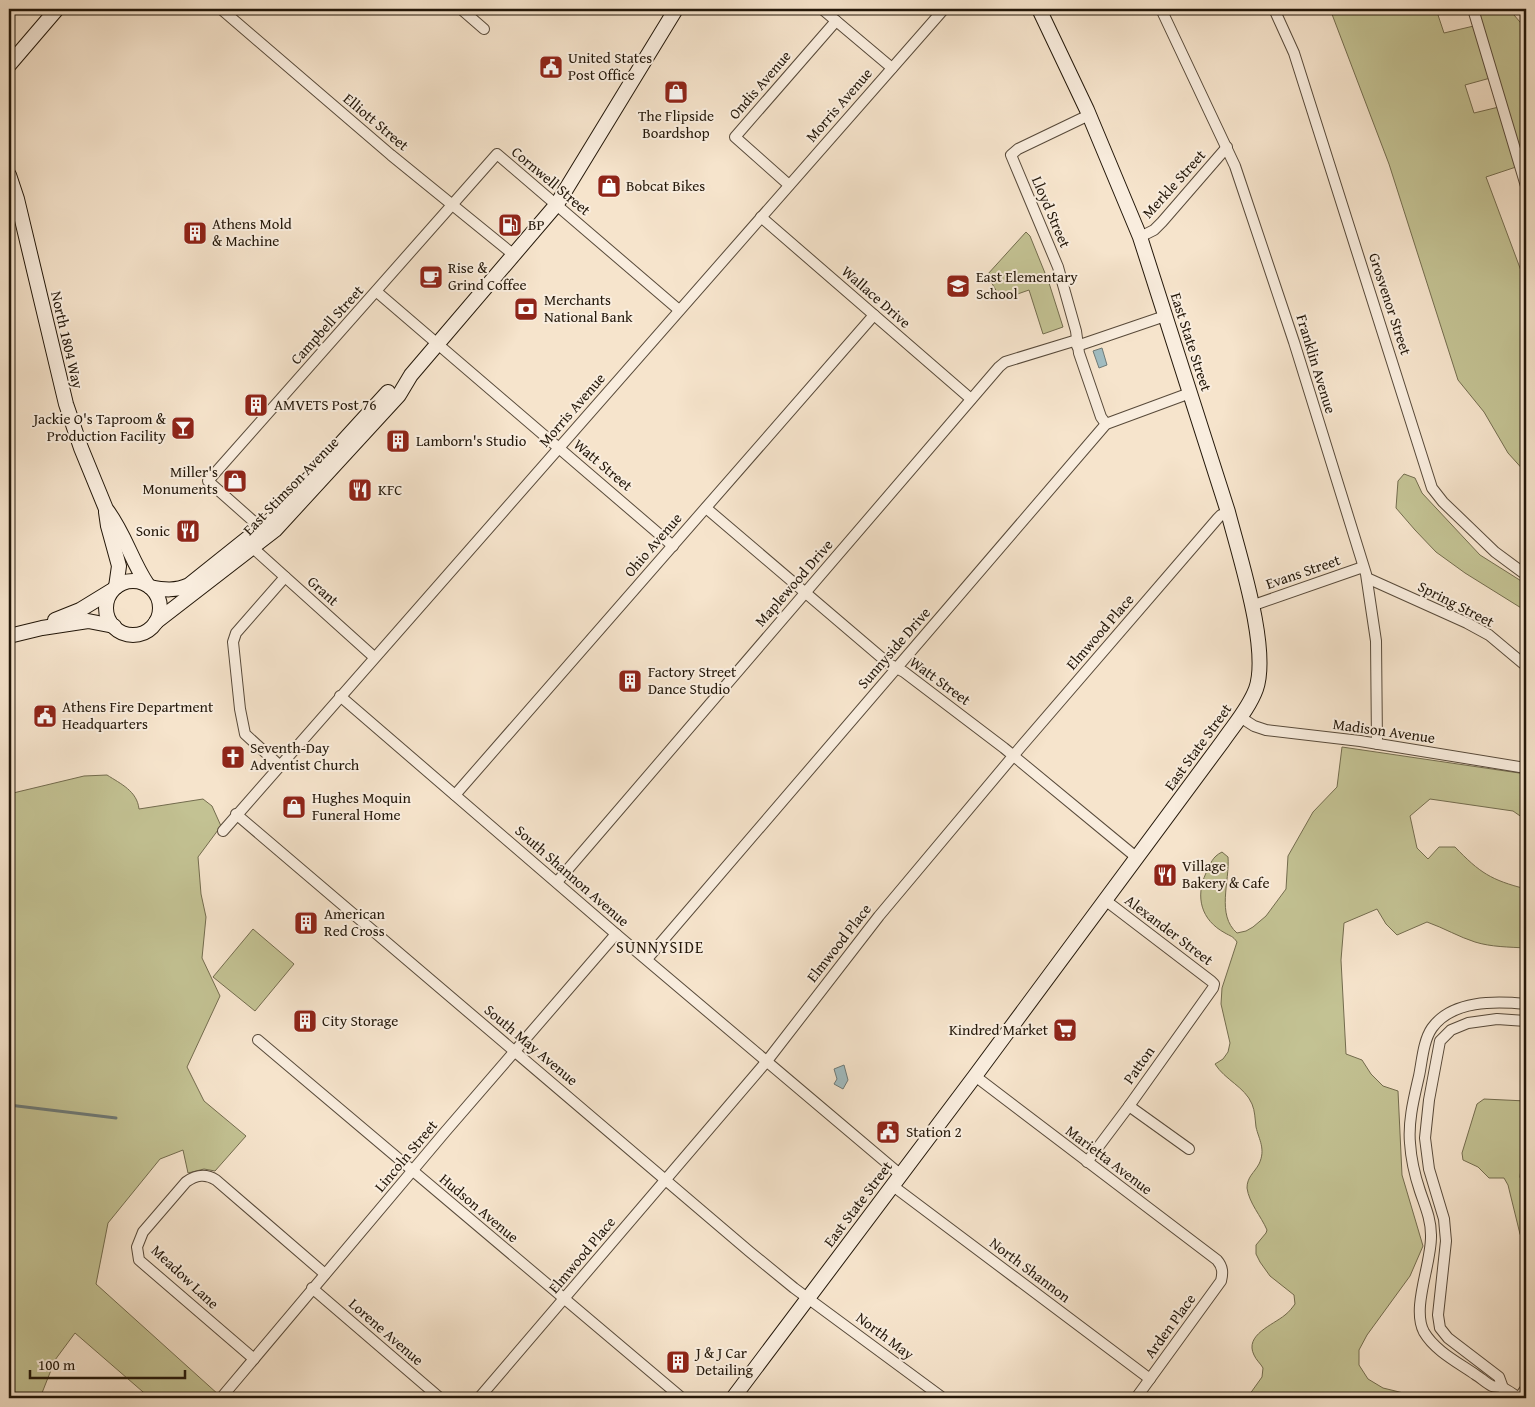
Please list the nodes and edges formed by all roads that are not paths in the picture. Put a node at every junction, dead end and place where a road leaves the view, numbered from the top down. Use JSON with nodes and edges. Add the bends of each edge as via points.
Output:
{"nodes":[{"id":1,"x":57,"y":9,"type":"edge"},
{"id":2,"x":221,"y":9,"type":"edge"},
{"id":3,"x":461,"y":9,"type":"edge"},
{"id":4,"x":676,"y":9,"type":"edge"},
{"id":5,"x":822,"y":9,"type":"edge"},
{"id":6,"x":944,"y":9,"type":"edge"},
{"id":7,"x":1039,"y":9,"type":"edge"},
{"id":8,"x":1162,"y":9,"type":"edge"},
{"id":9,"x":1274,"y":9,"type":"edge"},
{"id":10,"x":1474,"y":9,"type":"edge"},
{"id":11,"x":836,"y":21,"type":"junction"},
{"id":12,"x":484,"y":29,"type":"dead end"},
{"id":13,"x":9,"y":65,"type":"edge"},
{"id":14,"x":892,"y":68,"type":"junction"},
{"id":15,"x":1089,"y":115,"type":"junction"},
{"id":16,"x":1227,"y":147,"type":"junction"},
{"id":17,"x":9,"y":175,"type":"edge"},
{"id":18,"x":789,"y":185,"type":"junction"},
{"id":19,"x":1526,"y":186,"type":"edge"},
{"id":20,"x":557,"y":204,"type":"junction"},
{"id":21,"x":452,"y":206,"type":"junction"},
{"id":22,"x":761,"y":217,"type":"junction"},
{"id":23,"x":1140,"y":237,"type":"junction"},
{"id":24,"x":514,"y":255,"type":"junction"},
{"id":25,"x":377,"y":292,"type":"junction"},
{"id":26,"x":679,"y":310,"type":"junction"},
{"id":27,"x":874,"y":315,"type":"junction"},
{"id":28,"x":1165,"y":316,"type":"junction"},
{"id":29,"x":1077,"y":343,"type":"junction"},
{"id":30,"x":438,"y":345,"type":"junction"},
{"id":31,"x":411,"y":375,"type":"junction"},
{"id":32,"x":1190,"y":393,"type":"junction"},
{"id":33,"x":971,"y":399,"type":"junction"},
{"id":34,"x":1106,"y":424,"type":"junction"},
{"id":35,"x":558,"y":448,"type":"junction"},
{"id":36,"x":706,"y":508,"type":"junction"},
{"id":37,"x":106,"y":509,"type":"junction"},
{"id":38,"x":1228,"y":512,"type":"junction"},
{"id":39,"x":261,"y":528,"type":"junction"},
{"id":40,"x":673,"y":546,"type":"junction"},
{"id":41,"x":253,"y":548,"type":"junction"},
{"id":42,"x":1363,"y":567,"type":"junction"},
{"id":43,"x":1526,"y":575,"type":"edge"},
{"id":44,"x":285,"y":577,"type":"junction"},
{"id":45,"x":1367,"y":578,"type":"junction"},
{"id":46,"x":149,"y":585,"type":"junction"},
{"id":47,"x":114,"y":589,"type":"junction"},
{"id":48,"x":805,"y":593,"type":"junction"},
{"id":49,"x":1252,"y":606,"type":"junction"},
{"id":50,"x":156,"y":622,"type":"junction"},
{"id":51,"x":114,"y":626,"type":"junction"},
{"id":52,"x":42,"y":628,"type":"junction"},
{"id":53,"x":9,"y":636,"type":"edge"},
{"id":54,"x":374,"y":657,"type":"junction"},
{"id":55,"x":1526,"y":666,"type":"edge"},
{"id":56,"x":896,"y":668,"type":"junction"},
{"id":57,"x":340,"y":696,"type":"junction"},
{"id":58,"x":1240,"y":717,"type":"junction"},
{"id":59,"x":1377,"y":744,"type":"junction"},
{"id":60,"x":1014,"y":755,"type":"junction"},
{"id":61,"x":279,"y":765,"type":"junction"},
{"id":62,"x":1526,"y":768,"type":"edge"},
{"id":63,"x":455,"y":795,"type":"junction"},
{"id":64,"x":236,"y":814,"type":"junction"},
{"id":65,"x":222,"y":831,"type":"dead end"},
{"id":66,"x":1136,"y":857,"type":"junction"},
{"id":67,"x":557,"y":882,"type":"junction"},
{"id":68,"x":1105,"y":900,"type":"junction"},
{"id":69,"x":616,"y":934,"type":"junction"},
{"id":70,"x":646,"y":959,"type":"junction"},
{"id":71,"x":1214,"y":984,"type":"joint"},
{"id":72,"x":1526,"y":1004,"type":"edge"},
{"id":73,"x":1526,"y":1021,"type":"edge"},
{"id":74,"x":258,"y":1040,"type":"dead end"},
{"id":75,"x":515,"y":1051,"type":"junction"},
{"id":76,"x":767,"y":1061,"type":"junction"},
{"id":77,"x":975,"y":1076,"type":"junction"},
{"id":78,"x":1129,"y":1106,"type":"junction"},
{"id":79,"x":1189,"y":1149,"type":"dead end"},
{"id":80,"x":1087,"y":1162,"type":"junction"},
{"id":81,"x":412,"y":1171,"type":"junction"},
{"id":82,"x":665,"y":1180,"type":"junction"},
{"id":83,"x":897,"y":1180,"type":"junction"},
{"id":84,"x":1222,"y":1270,"type":"joint"},
{"id":85,"x":325,"y":1274,"type":"junction"},
{"id":86,"x":312,"y":1288,"type":"junction"},
{"id":87,"x":808,"y":1298,"type":"junction"},
{"id":88,"x":564,"y":1299,"type":"junction"},
{"id":89,"x":254,"y":1359,"type":"junction"},
{"id":90,"x":1150,"y":1379,"type":"junction"},
{"id":91,"x":1503,"y":1388,"type":"junction"},
{"id":92,"x":1526,"y":1388,"type":"edge"},
{"id":93,"x":221,"y":1398,"type":"edge"},
{"id":94,"x":440,"y":1398,"type":"edge"},
{"id":95,"x":479,"y":1398,"type":"edge"},
{"id":96,"x":682,"y":1398,"type":"edge"},
{"id":97,"x":733,"y":1398,"type":"edge"},
{"id":98,"x":943,"y":1398,"type":"edge"},
{"id":99,"x":1136,"y":1398,"type":"edge"},
{"id":100,"x":1519,"y":1398,"type":"edge"}],
"edges":[{"from":1,"to":13,"type":"main road"},
{"from":2,"to":21,"type":"street","name":"Elliott Street"},
{"from":3,"to":12,"type":"street"},
{"from":4,"to":20,"type":"main road","name":"East Stimson Avenue"},
{"from":5,"to":11,"type":"street"},
{"from":6,"to":14,"type":"street","name":"Morris Avenue"},
{"from":7,"to":15,"type":"main road","name":"East State Street"},
{"from":8,"to":16,"type":"street","name":"Franklin Avenue"},
{"from":9,"to":43,"type":"street","name":"Grosvenor Street","via":[[1294,53],[1432,488],[1495,552]]},
{"from":10,"to":19,"type":"street"},
{"from":11,"to":14,"type":"street"},
{"from":11,"to":18,"type":"street","name":"Ondis Avenue","via":[[735,137]]},
{"from":14,"to":18,"type":"street","name":"Morris Avenue"},
{"from":15,"to":23,"type":"main road","name":"East State Street"},
{"from":15,"to":29,"type":"street","name":"Lloyd Street","via":[[1011,155],[1058,267]]},
{"from":16,"to":23,"type":"street","name":"Merkle Street","via":[[1162,222]]},
{"from":16,"to":42,"type":"street","name":"Franklin Avenue","via":[[1294,342]]},
{"from":17,"to":37,"type":"main road","name":"North 1804 Way","via":[[66,404],[80,448]]},
{"from":18,"to":22,"type":"street","name":"Morris Avenue"},
{"from":20,"to":21,"type":"street","name":"Cornwell Street","via":[[497,154]]},
{"from":20,"to":24,"type":"main road","name":"East Stimson Avenue"},
{"from":20,"to":26,"type":"street","name":"Cornwell Street"},
{"from":21,"to":24,"type":"street","name":"Elliott Street"},
{"from":21,"to":25,"type":"street","name":"Cornwell Street"},
{"from":22,"to":26,"type":"street","name":"Morris Avenue"},
{"from":22,"to":27,"type":"street","name":"Wallace Drive"},
{"from":23,"to":28,"type":"main road","name":"East State Street"},
{"from":24,"to":30,"type":"main road","name":"East Stimson Avenue"},
{"from":25,"to":30,"type":"street","name":"Campbell Street"},
{"from":25,"to":39,"type":"street","name":"Campbell Street","via":[[208,481]]},
{"from":26,"to":35,"type":"street","name":"Morris Avenue"},
{"from":27,"to":33,"type":"street","name":"Wallace Drive"},
{"from":27,"to":36,"type":"street","name":"Ohio Avenue"},
{"from":28,"to":29,"type":"street","name":"Maplewood Drive"},
{"from":28,"to":32,"type":"main road","name":"East State Street"},
{"from":29,"to":33,"type":"street","name":"Maplewood Drive","via":[[1005,362]]},
{"from":29,"to":34,"type":"street","name":"Lloyd Street"},
{"from":30,"to":31,"type":"main road","name":"East Stimson Avenue"},
{"from":30,"to":35,"type":"street","name":"Campbell Street"},
{"from":31,"to":39,"type":"main road","name":"East Stimson Avenue","via":[[392,388]]},
{"from":31,"to":41,"type":"main road","name":"East Stimson Avenue","via":[[399,395],[318,485]]},
{"from":32,"to":34,"type":"street","name":"Sunnyside Drive"},
{"from":32,"to":38,"type":"main road","name":"East State Street"},
{"from":33,"to":48,"type":"street","name":"Maplewood Drive"},
{"from":34,"to":56,"type":"street","name":"Sunnyside Drive"},
{"from":35,"to":40,"type":"street","name":"Watt Street"},
{"from":35,"to":54,"type":"street","name":"Morris Avenue"},
{"from":36,"to":40,"type":"street","name":"Ohio Avenue"},
{"from":36,"to":48,"type":"street","name":"Watt Street"},
{"from":37,"to":46,"type":"main road","name":"North 1804 Way"},
{"from":37,"to":47,"type":"main road","name":"North 1804 Way","via":[[118,566]]},
{"from":38,"to":49,"type":"main road","name":"East State Street"},
{"from":38,"to":60,"type":"street","name":"Elmwood Place","via":[[1220,515]]},
{"from":39,"to":46,"type":"main road","name":"East Stimson Avenue","via":[[190,585],[173,590]]},
{"from":40,"to":63,"type":"street","name":"Ohio Avenue"},
{"from":41,"to":44,"type":"street","name":"Grant"},
{"from":41,"to":50,"type":"main road","name":"East Stimson Avenue"},
{"from":42,"to":45,"type":"street","name":"Franklin Avenue"},
{"from":42,"to":49,"type":"street","name":"Evans Street"},
{"from":44,"to":54,"type":"street","name":"Grant"},
{"from":44,"to":61,"type":"street","via":[[236,633],[233,642],[245,734]]},
{"from":45,"to":55,"type":"street","name":"Spring Street","via":[[1468,623]]},
{"from":45,"to":59,"type":"street","name":"Franklin Avenue","via":[[1376,641]]},
{"from":46,"to":47,"type":"main road","via":[[132,580]]},
{"from":46,"to":50,"type":"main road","via":[[160,604]]},
{"from":47,"to":51,"type":"main road","via":[[106,609]]},
{"from":47,"to":52,"type":"main road"},
{"from":48,"to":56,"type":"street","name":"Watt Street"},
{"from":48,"to":67,"type":"street","name":"Maplewood Drive"},
{"from":49,"to":58,"type":"main road","name":"East State Street","via":[[1260,670],[1256,688]]},
{"from":50,"to":51,"type":"main road","via":[[148,630],[136,634],[124,633]]},
{"from":51,"to":52,"type":"main road","via":[[92,621]]},
{"from":52,"to":53,"type":"main road"},
{"from":54,"to":57,"type":"street","name":"Morris Avenue"},
{"from":56,"to":60,"type":"street","name":"Watt Street"},
{"from":56,"to":70,"type":"street","name":"Sunnyside Drive"},
{"from":57,"to":61,"type":"street","name":"Morris Avenue"},
{"from":57,"to":63,"type":"street","name":"South Shannon Avenue"},
{"from":58,"to":59,"type":"street","name":"Madison Avenue","via":[[1266,730]]},
{"from":58,"to":66,"type":"main road","name":"East State Street"},
{"from":59,"to":62,"type":"street","name":"Madison Avenue"},
{"from":60,"to":66,"type":"street","name":"Watt Street"},
{"from":60,"to":76,"type":"street","name":"Elmwood Place","via":[[879,916]]},
{"from":61,"to":64,"type":"street","name":"Morris Avenue"},
{"from":63,"to":67,"type":"street","name":"South Shannon Avenue"},
{"from":64,"to":65,"type":"street","name":"Morris Avenue"},
{"from":64,"to":75,"type":"street","name":"South May Avenue"},
{"from":66,"to":68,"type":"main road","name":"East State Street"},
{"from":67,"to":69,"type":"street","name":"South Shannon Avenue"},
{"from":68,"to":71,"type":"street","name":"Alexander Street"},
{"from":68,"to":77,"type":"main road","name":"East State Street"},
{"from":69,"to":70,"type":"street","name":"South Shannon Avenue"},
{"from":69,"to":75,"type":"street","name":"Lincoln Street"},
{"from":70,"to":76,"type":"street","name":"South Shannon Avenue"},
{"from":71,"to":78,"type":"street","name":"Patton"},
{"from":72,"to":91,"type":"street","via":[[1508,1002],[1460,1008],[1443,1017],[1431,1029],[1410,1128],[1415,1176],[1430,1220],[1431,1234],[1419,1319],[1424,1332],[1436,1346],[1493,1386]]},
{"from":73,"to":91,"type":"street","via":[[1497,1019],[1468,1023],[1451,1030],[1440,1041],[1425,1138],[1446,1241],[1438,1315],[1440,1328],[1448,1338],[1499,1377]]},
{"from":74,"to":81,"type":"street","name":"Hudson Avenue"},
{"from":75,"to":81,"type":"street","name":"Lincoln Street"},
{"from":75,"to":82,"type":"street","name":"South May Avenue"},
{"from":76,"to":82,"type":"street","name":"Elmwood Place"},
{"from":76,"to":83,"type":"street","name":"South Shannon Avenue"},
{"from":77,"to":80,"type":"street","name":"Marietta Avenue"},
{"from":77,"to":83,"type":"main road","name":"East State Street"},
{"from":78,"to":79,"type":"street"},
{"from":78,"to":80,"type":"street","name":"Patton"},
{"from":80,"to":84,"type":"street","name":"Marietta Avenue","via":[[1217,1260]]},
{"from":81,"to":85,"type":"street","name":"Lincoln Street"},
{"from":81,"to":88,"type":"street","name":"Hudson Avenue"},
{"from":82,"to":87,"type":"street","name":"South May Avenue"},
{"from":82,"to":88,"type":"street","name":"Elmwood Place"},
{"from":83,"to":87,"type":"main road","name":"East State Street"},
{"from":83,"to":90,"type":"street","name":"North Shannon"},
{"from":84,"to":90,"type":"street","name":"Arden Place","via":[[1221,1281]]},
{"from":85,"to":86,"type":"street","name":"Lincoln Street"},
{"from":85,"to":89,"type":"street","name":"Meadow Lane","via":[[216,1180],[207,1176],[193,1177],[186,1182],[143,1232],[137,1247],[140,1260]]},
{"from":86,"to":89,"type":"street","name":"Lincoln Street"},
{"from":86,"to":94,"type":"street","name":"Lorene Avenue"},
{"from":87,"to":97,"type":"main road","name":"East State Street"},
{"from":87,"to":98,"type":"street","name":"North May"},
{"from":88,"to":95,"type":"street","name":"Elmwood Place"},
{"from":88,"to":96,"type":"street","name":"Hudson Avenue"},
{"from":89,"to":93,"type":"street","name":"Lincoln Street"},
{"from":90,"to":99,"type":"street","name":"Arden Place"},
{"from":91,"to":100,"type":"street"},
{"from":92,"to":100,"type":"street"}]}
